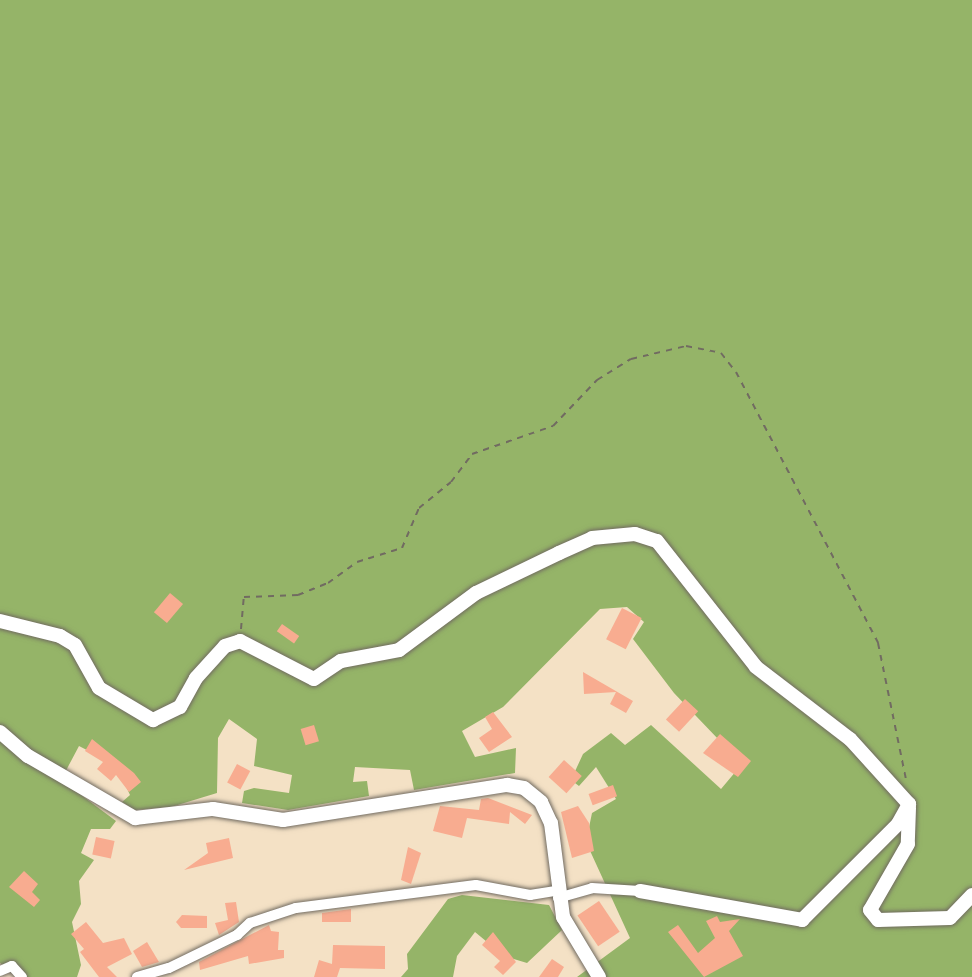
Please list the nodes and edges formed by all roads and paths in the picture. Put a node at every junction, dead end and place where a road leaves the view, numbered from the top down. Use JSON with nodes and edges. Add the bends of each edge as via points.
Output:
{"nodes":[{"id":1,"x":0,"y":621,"type":"edge"},
{"id":2,"x":0,"y":732,"type":"edge"},
{"id":3,"x":909,"y":804,"type":"junction"},
{"id":4,"x":640,"y":891,"type":"joint"},
{"id":5,"x":557,"y":895,"type":"junction"},
{"id":6,"x":972,"y":895,"type":"edge"},
{"id":7,"x":0,"y":971,"type":"edge"},
{"id":8,"x":22,"y":977,"type":"edge"},
{"id":9,"x":137,"y":977,"type":"edge"},
{"id":10,"x":599,"y":977,"type":"edge"}],
"edges":[{"from":1,"to":3,"type":"street","via":[[60,636],[75,645],[99,688],[153,720],[180,707],[196,678],[225,646],[240,641],[314,679],[341,661],[399,650],[476,593],[592,538],[635,534],[657,541],[756,667],[850,739]]},
{"from":2,"to":5,"type":"street","via":[[28,756],[135,818],[213,809],[283,820],[507,785],[524,788],[541,802],[551,823]]},
{"from":3,"to":4,"type":"street","via":[[898,824],[802,920]]},
{"from":3,"to":6,"type":"street","via":[[908,844],[870,910],[878,920],[950,918]]},
{"from":4,"to":5,"type":"street","via":[[592,888]]},
{"from":5,"to":9,"type":"street","via":[[476,885],[296,908],[250,923],[237,935],[169,968]]},
{"from":5,"to":10,"type":"street","via":[[563,917]]},
{"from":7,"to":8,"type":"street","via":[[12,966]]}]}
